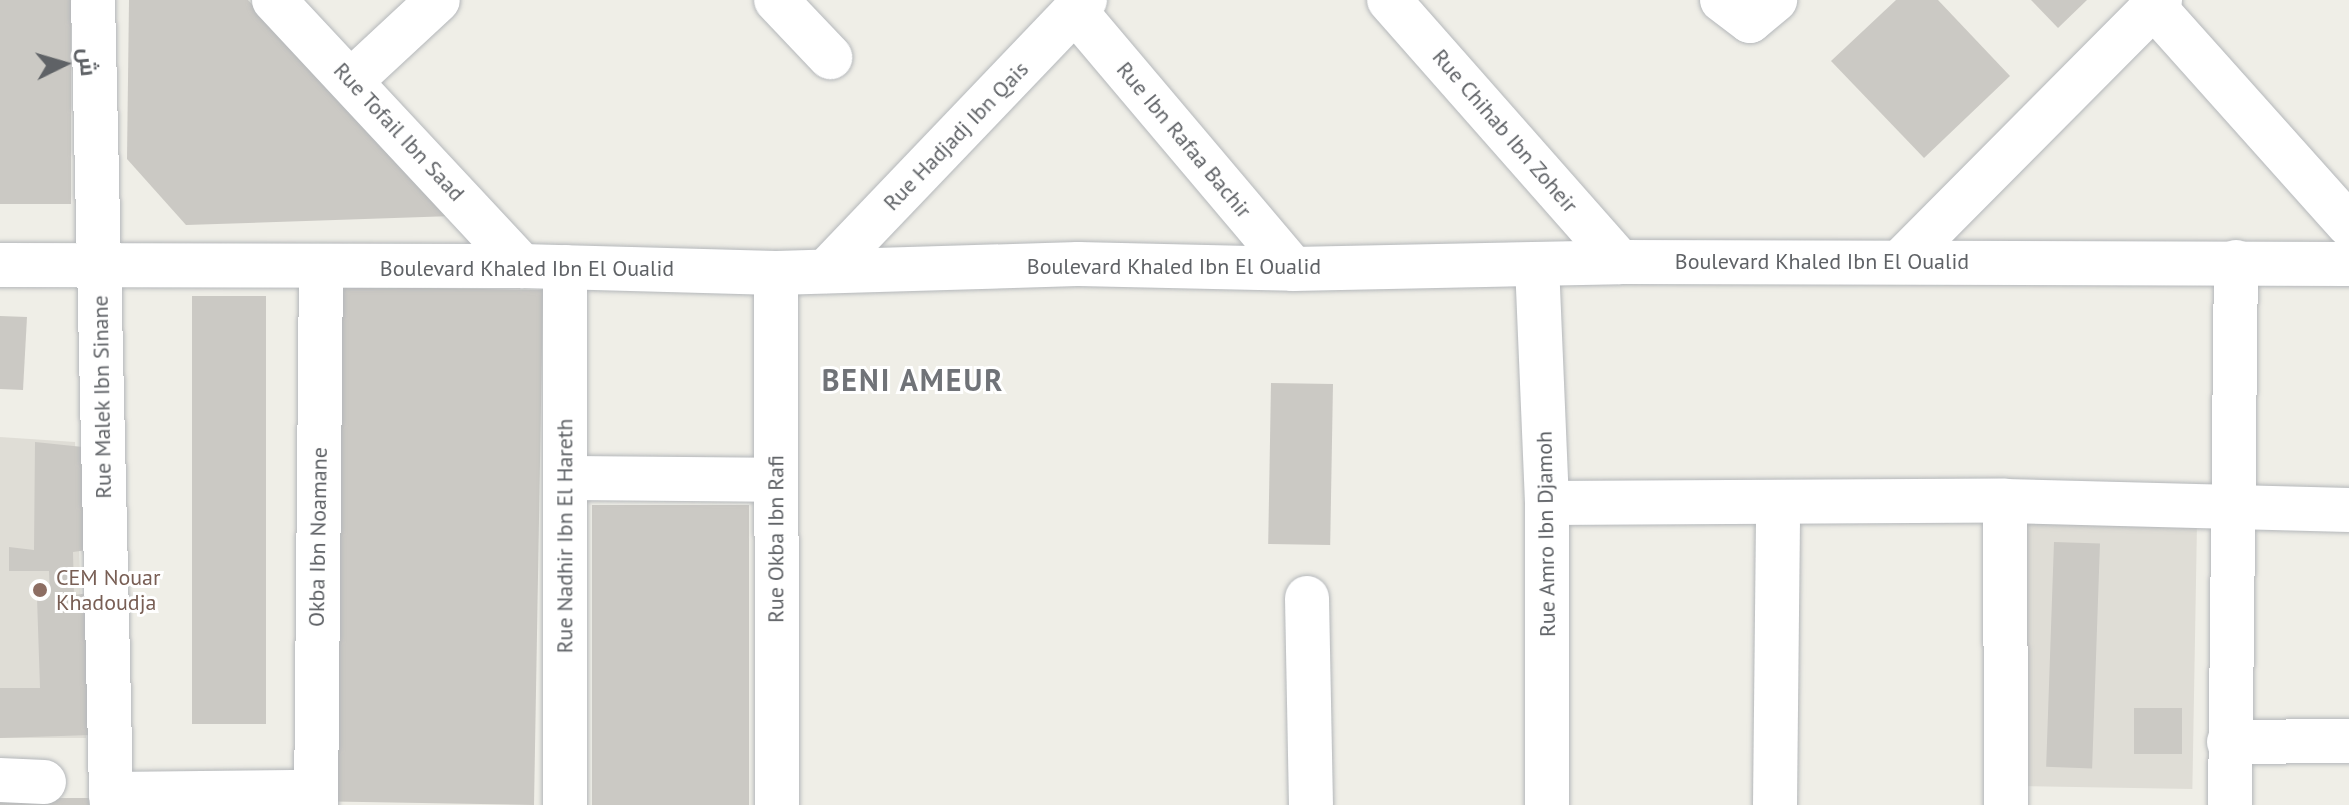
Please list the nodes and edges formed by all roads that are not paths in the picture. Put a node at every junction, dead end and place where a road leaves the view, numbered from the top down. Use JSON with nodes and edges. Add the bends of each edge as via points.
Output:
{"nodes":[{"id":1,"x":93,"y":0,"type":"edge"},
{"id":2,"x":274,"y":0,"type":"edge"},
{"id":3,"x":438,"y":0,"type":"edge"},
{"id":4,"x":776,"y":0,"type":"edge"},
{"id":5,"x":1389,"y":0,"type":"edge"},
{"id":6,"x":1722,"y":0,"type":"edge"},
{"id":7,"x":1775,"y":0,"type":"edge"},
{"id":8,"x":2157,"y":4,"type":"edge"},
{"id":9,"x":1080,"y":6,"type":"edge"},
{"id":10,"x":830,"y":57,"type":"dead end"},
{"id":11,"x":352,"y":80,"type":"junction"},
{"id":12,"x":2349,"y":225,"type":"edge"},
{"id":13,"x":1620,"y":262,"type":"junction"},
{"id":14,"x":1900,"y":262,"type":"junction"},
{"id":15,"x":2236,"y":262,"type":"junction"},
{"id":16,"x":1537,"y":264,"type":"junction"},
{"id":17,"x":2349,"y":264,"type":"edge"},
{"id":18,"x":0,"y":265,"type":"edge"},
{"id":19,"x":522,"y":266,"type":"junction"},
{"id":20,"x":100,"y":267,"type":"junction"},
{"id":21,"x":565,"y":267,"type":"junction"},
{"id":22,"x":321,"y":268,"type":"junction"},
{"id":23,"x":1293,"y":269,"type":"junction"},
{"id":24,"x":826,"y":271,"type":"junction"},
{"id":25,"x":776,"y":273,"type":"junction"},
{"id":26,"x":566,"y":478,"type":"junction"},
{"id":27,"x":776,"y":480,"type":"junction"},
{"id":28,"x":2005,"y":501,"type":"junction"},
{"id":29,"x":1547,"y":503,"type":"junction"},
{"id":30,"x":1778,"y":504,"type":"junction"},
{"id":31,"x":2235,"y":509,"type":"junction"},
{"id":32,"x":2349,"y":510,"type":"edge"},
{"id":33,"x":1307,"y":598,"type":"dead end"},
{"id":34,"x":2349,"y":741,"type":"edge"},
{"id":35,"x":2229,"y":742,"type":"junction"},
{"id":36,"x":0,"y":780,"type":"edge"},
{"id":37,"x":44,"y":782,"type":"dead end"},
{"id":38,"x":316,"y":798,"type":"edge"},
{"id":39,"x":112,"y":800,"type":"edge"},
{"id":40,"x":565,"y":805,"type":"edge"},
{"id":41,"x":777,"y":805,"type":"edge"},
{"id":42,"x":1311,"y":805,"type":"edge"},
{"id":43,"x":1547,"y":805,"type":"edge"},
{"id":44,"x":1775,"y":805,"type":"edge"},
{"id":45,"x":2006,"y":805,"type":"edge"},
{"id":46,"x":2230,"y":805,"type":"edge"}],
"edges":[{"from":1,"to":20,"type":"street","name":"Rue Malek Ibn Sinane"},
{"from":2,"to":11,"type":"street","name":"Rue Tofail Ibn Saad"},
{"from":3,"to":11,"type":"street"},
{"from":4,"to":10,"type":"street"},
{"from":5,"to":13,"type":"street","name":"Rue Chihab Ibn Zoheir"},
{"from":6,"to":7,"type":"street","via":[[1750,21]]},
{"from":8,"to":12,"type":"street"},
{"from":8,"to":14,"type":"street"},
{"from":9,"to":23,"type":"street","name":"Rue Ibn Rafaa Bachir"},
{"from":9,"to":24,"type":"street","name":"Rue Hadjadj Ibn Qais"},
{"from":11,"to":19,"type":"street","name":"Rue Tofail Ibn Saad"},
{"from":13,"to":14,"type":"street","name":"Boulevard Khaled Ibn El Oualid"},
{"from":13,"to":16,"type":"street","name":"Boulevard Khaled Ibn El Oualid"},
{"from":14,"to":15,"type":"street","name":"Boulevard Khaled Ibn El Oualid"},
{"from":15,"to":17,"type":"street","name":"Boulevard Khaled Ibn El Oualid"},
{"from":15,"to":31,"type":"street"},
{"from":16,"to":23,"type":"street","name":"Boulevard Khaled Ibn El Oualid"},
{"from":16,"to":29,"type":"street","name":"Rue Amro Ibn Djamoh"},
{"from":18,"to":20,"type":"street","name":"Boulevard Khaled Ibn El Oualid"},
{"from":19,"to":21,"type":"street","name":"Boulevard Khaled Ibn El Oualid"},
{"from":19,"to":22,"type":"street","name":"Boulevard Khaled Ibn El Oualid"},
{"from":20,"to":22,"type":"street","name":"Boulevard Khaled Ibn El Oualid"},
{"from":20,"to":39,"type":"street","name":"Rue Malek Ibn Sinane"},
{"from":21,"to":25,"type":"street","name":"Boulevard Khaled Ibn El Oualid"},
{"from":21,"to":26,"type":"street","name":"Rue Nadhir Ibn El Hareth"},
{"from":22,"to":38,"type":"street","name":"Okba Ibn Noamane"},
{"from":23,"to":24,"type":"street","name":"Boulevard Khaled Ibn El Oualid","via":[[1078,264]]},
{"from":24,"to":25,"type":"street","name":"Boulevard Khaled Ibn El Oualid"},
{"from":25,"to":27,"type":"street","name":"Rue Okba Ibn Rafi"},
{"from":26,"to":27,"type":"street"},
{"from":26,"to":40,"type":"street","name":"Rue Nadhir Ibn El Hareth"},
{"from":27,"to":41,"type":"street","name":"Rue Okba Ibn Rafi"},
{"from":28,"to":30,"type":"street"},
{"from":28,"to":31,"type":"street"},
{"from":28,"to":45,"type":"street"},
{"from":29,"to":30,"type":"street"},
{"from":29,"to":43,"type":"street","name":"Rue Amro Ibn Djamoh"},
{"from":30,"to":44,"type":"street"},
{"from":31,"to":32,"type":"street"},
{"from":31,"to":35,"type":"street"},
{"from":33,"to":42,"type":"street"},
{"from":34,"to":35,"type":"street"},
{"from":35,"to":46,"type":"street"},
{"from":36,"to":37,"type":"street"},
{"from":38,"to":39,"type":"street"}]}
